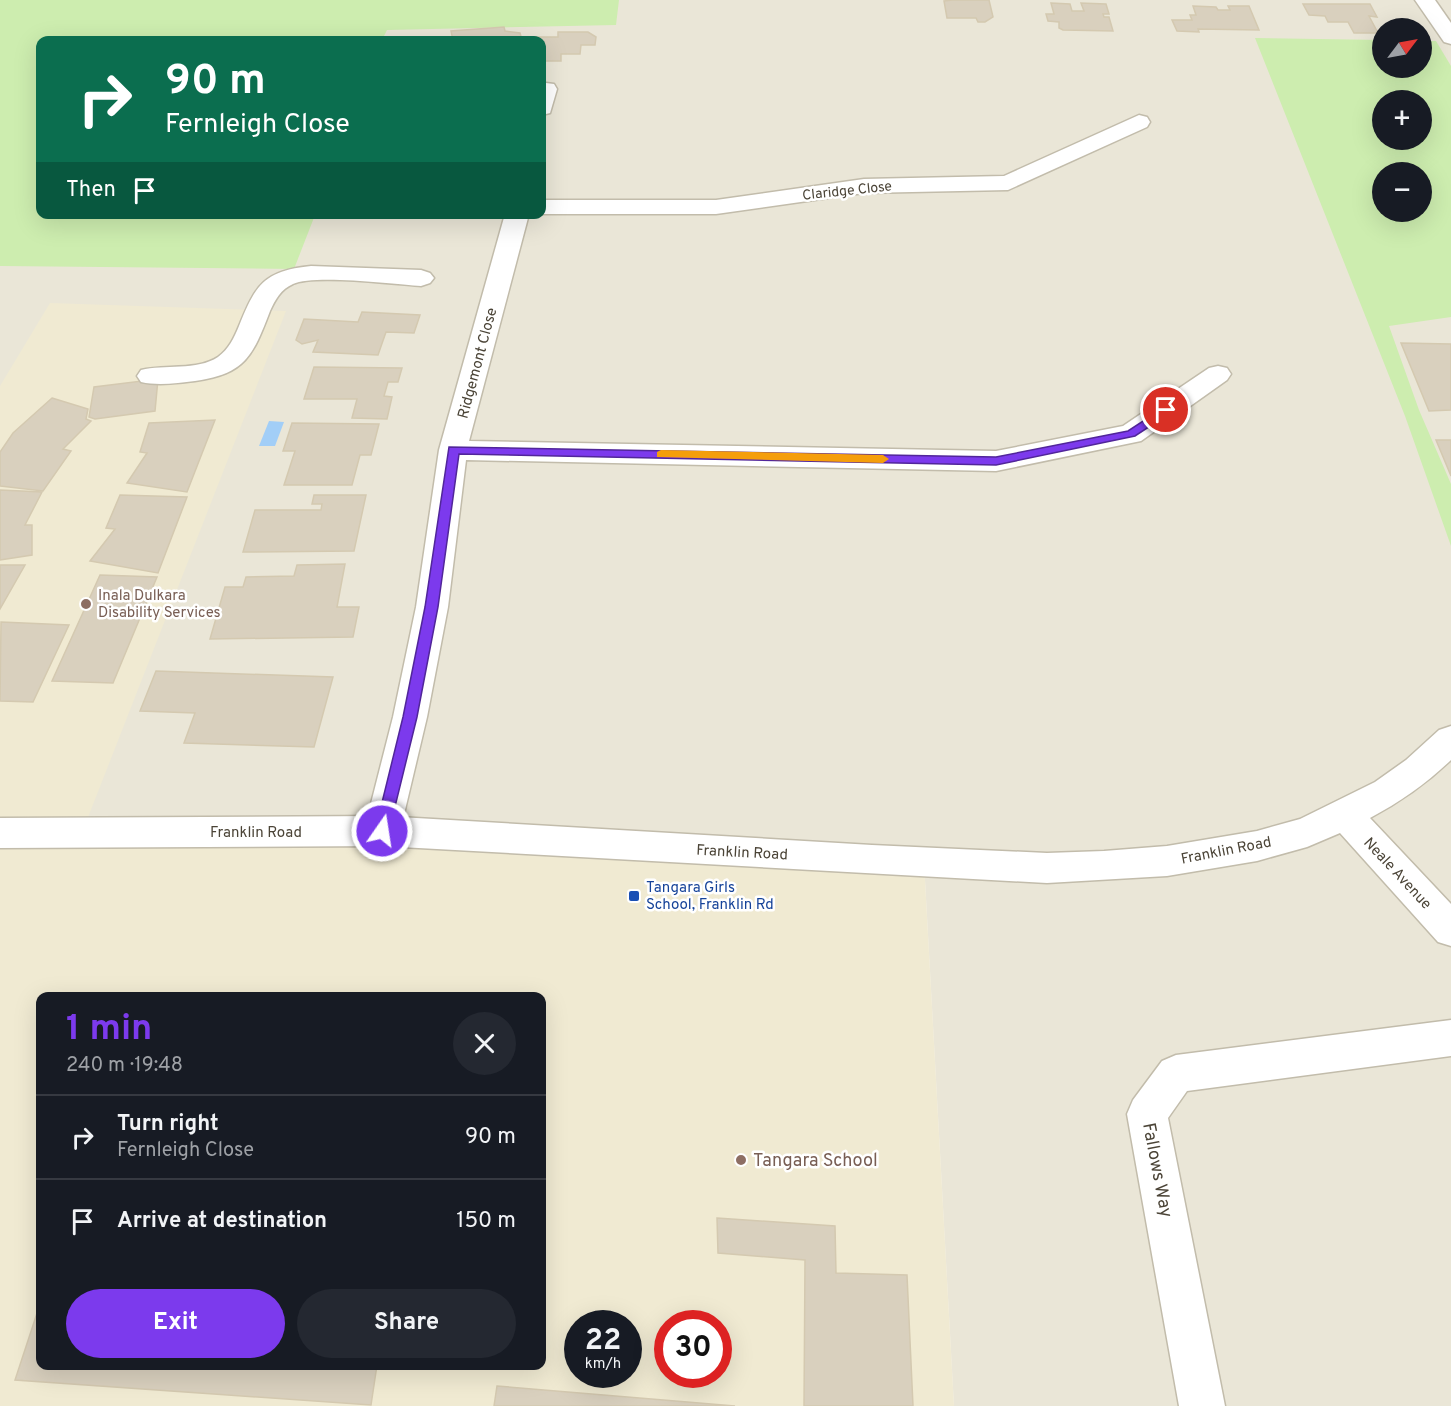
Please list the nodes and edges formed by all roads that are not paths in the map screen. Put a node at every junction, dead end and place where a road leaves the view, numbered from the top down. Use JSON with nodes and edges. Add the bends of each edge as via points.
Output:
{"nodes":[{"id":1,"x":1425,"y":0,"type":"edge"},
{"id":2,"x":1451,"y":38,"type":"edge"},
{"id":3,"x":1139,"y":122,"type":"dead end"},
{"id":4,"x":546,"y":207,"type":"edge"},
{"id":5,"x":516,"y":219,"type":"edge"},
{"id":6,"x":421,"y":278,"type":"dead end"},
{"id":7,"x":1218,"y":374,"type":"dead end"},
{"id":8,"x":150,"y":376,"type":"dead end"},
{"id":9,"x":453,"y":450,"type":"junction"},
{"id":10,"x":1451,"y":739,"type":"edge"},
{"id":11,"x":1345,"y":815,"type":"junction"},
{"id":12,"x":382,"y":831,"type":"junction"},
{"id":13,"x":0,"y":833,"type":"edge"},
{"id":14,"x":1451,"y":930,"type":"edge"},
{"id":15,"x":1451,"y":1038,"type":"edge"},
{"id":16,"x":1202,"y":1406,"type":"edge"}],
"edges":[{"from":1,"to":2,"type":"street"},
{"from":3,"to":4,"type":"street","name":"Claridge Close","via":[[1008,183],[864,186],[716,207]]},
{"from":5,"to":9,"type":"street","name":"Ridgemont Close"},
{"from":6,"to":8,"type":"street","via":[[304,273],[284,278],[273,285],[252,323],[248,339],[226,364]]},
{"from":7,"to":9,"type":"street","via":[[1131,434],[996,461]]},
{"from":9,"to":12,"type":"street","name":"Ridgemont Close","via":[[432,607]]},
{"from":10,"to":11,"type":"street","name":"Franklin Road","via":[[1418,770]]},
{"from":11,"to":12,"type":"street","name":"Franklin Road","via":[[1307,832],[1257,846],[1167,861],[1047,868]]},
{"from":11,"to":14,"type":"street","name":"Neale Avenue"},
{"from":12,"to":13,"type":"street","name":"Franklin Road"},
{"from":15,"to":16,"type":"street","name":"Fallows Way","via":[[1176,1074],[1147,1114]]}]}
